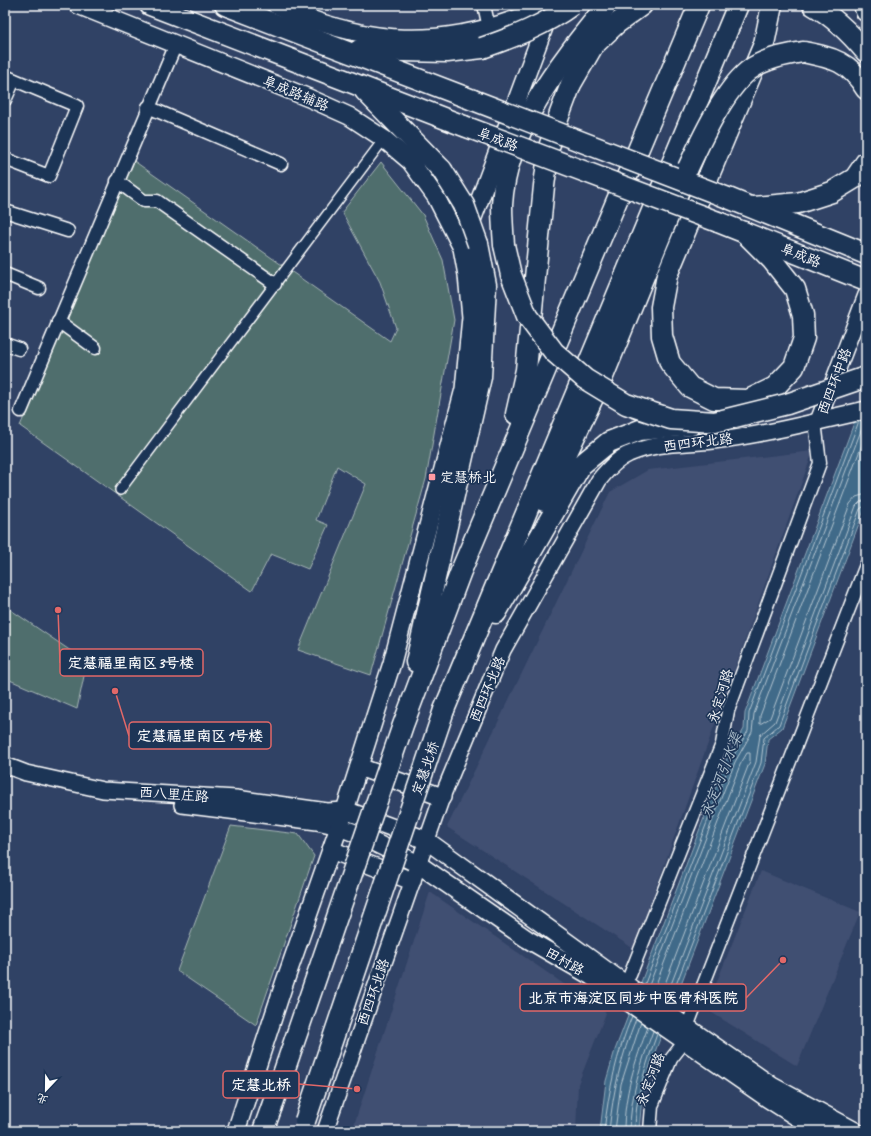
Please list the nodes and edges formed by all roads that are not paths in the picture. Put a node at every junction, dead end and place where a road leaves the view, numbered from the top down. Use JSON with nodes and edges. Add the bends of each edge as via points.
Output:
{"nodes":[{"id":1,"x":78,"y":5,"type":"edge"},
{"id":2,"x":150,"y":5,"type":"edge"},
{"id":3,"x":225,"y":5,"type":"edge"},
{"id":4,"x":276,"y":5,"type":"edge"},
{"id":5,"x":484,"y":5,"type":"edge"},
{"id":6,"x":572,"y":5,"type":"edge"},
{"id":7,"x":607,"y":5,"type":"edge"},
{"id":8,"x":642,"y":5,"type":"edge"},
{"id":9,"x":699,"y":5,"type":"edge"},
{"id":10,"x":738,"y":5,"type":"edge"},
{"id":11,"x":772,"y":5,"type":"edge"},
{"id":12,"x":813,"y":5,"type":"edge"},
{"id":13,"x":864,"y":5,"type":"edge"},
{"id":14,"x":553,"y":6,"type":"edge"},
{"id":15,"x":866,"y":11,"type":"edge"},
{"id":16,"x":488,"y":28,"type":"junction"},
{"id":17,"x":176,"y":44,"type":"junction"},
{"id":18,"x":342,"y":49,"type":"junction"},
{"id":19,"x":866,"y":52,"type":"edge"},
{"id":20,"x":9,"y":78,"type":"edge"},
{"id":21,"x":361,"y":87,"type":"junction"},
{"id":22,"x":866,"y":89,"type":"edge"},
{"id":23,"x":5,"y":100,"type":"edge"},
{"id":24,"x":148,"y":107,"type":"junction"},
{"id":25,"x":384,"y":139,"type":"junction"},
{"id":26,"x":5,"y":159,"type":"edge"},
{"id":27,"x":866,"y":162,"type":"edge"},
{"id":28,"x":281,"y":164,"type":"dead end"},
{"id":29,"x":117,"y":181,"type":"junction"},
{"id":30,"x":750,"y":207,"type":"junction"},
{"id":31,"x":5,"y":211,"type":"edge"},
{"id":32,"x":68,"y":231,"type":"dead end"},
{"id":33,"x":744,"y":232,"type":"junction"},
{"id":34,"x":470,"y":246,"type":"junction"},
{"id":35,"x":862,"y":252,"type":"edge"},
{"id":36,"x":5,"y":274,"type":"edge"},
{"id":37,"x":866,"y":281,"type":"edge"},
{"id":38,"x":275,"y":284,"type":"junction"},
{"id":39,"x":39,"y":288,"type":"dead end"},
{"id":40,"x":866,"y":295,"type":"edge"},
{"id":41,"x":58,"y":321,"type":"junction"},
{"id":42,"x":5,"y":344,"type":"edge"},
{"id":43,"x":96,"y":348,"type":"dead end"},
{"id":44,"x":19,"y":349,"type":"dead end"},
{"id":45,"x":866,"y":377,"type":"edge"},
{"id":46,"x":866,"y":410,"type":"edge"},
{"id":47,"x":21,"y":411,"type":"dead end"},
{"id":48,"x":715,"y":422,"type":"junction"},
{"id":49,"x":817,"y":422,"type":"junction"},
{"id":50,"x":506,"y":461,"type":"junction"},
{"id":51,"x":120,"y":490,"type":"dead end"},
{"id":52,"x":504,"y":564,"type":"junction"},
{"id":53,"x":866,"y":565,"type":"edge"},
{"id":54,"x":455,"y":684,"type":"junction"},
{"id":55,"x":403,"y":725,"type":"junction"},
{"id":56,"x":5,"y":765,"type":"edge"},
{"id":57,"x":359,"y":767,"type":"junction"},
{"id":58,"x":5,"y":773,"type":"edge"},
{"id":59,"x":442,"y":797,"type":"junction"},
{"id":60,"x":345,"y":810,"type":"junction"},
{"id":61,"x":339,"y":827,"type":"junction"},
{"id":62,"x":426,"y":840,"type":"junction"},
{"id":63,"x":331,"y":850,"type":"junction"},
{"id":64,"x":418,"y":864,"type":"junction"},
{"id":65,"x":412,"y":881,"type":"junction"},
{"id":66,"x":630,"y":988,"type":"junction"},
{"id":67,"x":682,"y":1031,"type":"junction"},
{"id":68,"x":303,"y":1126,"type":"edge"},
{"id":69,"x":236,"y":1131,"type":"edge"},
{"id":70,"x":263,"y":1131,"type":"edge"},
{"id":71,"x":325,"y":1131,"type":"edge"},
{"id":72,"x":650,"y":1131,"type":"edge"},
{"id":73,"x":825,"y":1131,"type":"edge"},
{"id":74,"x":855,"y":1131,"type":"edge"}],
"edges":[{"from":1,"to":17,"type":"main road","name":"阜成路辅路"},
{"from":2,"to":21,"type":"highway","name":"阜成路"},
{"from":3,"to":18,"type":"highway","name":"阜成路"},
{"from":4,"to":16,"type":"main road","via":[[304,17],[366,35],[411,39],[451,36]]},
{"from":5,"to":16,"type":"street"},
{"from":6,"to":18,"type":"highway","bridge":true,"via":[[559,15],[521,34],[482,48],[447,52]]},
{"from":7,"to":48,"type":"highway","bridge":true,"via":[[552,74],[526,120],[510,164],[502,204],[504,245],[527,316],[554,352],[585,379],[634,407],[671,419]]},
{"from":8,"to":50,"type":"highway","via":[[592,46],[571,84],[553,134],[544,186],[526,370]]},
{"from":9,"to":50,"type":"highway"},
{"from":10,"to":52,"type":"highway"},
{"from":11,"to":33,"type":"highway","via":[[764,44],[667,275],[661,307],[662,336],[670,363],[690,387],[714,399],[748,400],[775,387],[794,367],[804,338],[803,315],[795,289],[772,260]]},
{"from":12,"to":19,"type":"highway","via":[[827,13]]},
{"from":13,"to":15,"type":"highway"},
{"from":14,"to":16,"type":"main road"},
{"from":14,"to":34,"type":"main road"},
{"from":17,"to":24,"type":"street"},
{"from":17,"to":25,"type":"main road","name":"阜成路辅路","via":[[349,116]]},
{"from":18,"to":30,"type":"highway","name":"阜成路","bridge":true},
{"from":20,"to":23,"type":"street"},
{"from":20,"to":26,"type":"street","via":[[77,106],[49,176]]},
{"from":21,"to":33,"type":"highway","name":"阜成路","bridge":true},
{"from":21,"to":34,"type":"highway","bridge":true,"via":[[442,170],[464,205]]},
{"from":22,"to":52,"type":"highway","bridge":true,"via":[[857,74],[833,58],[803,52],[779,56],[749,70],[732,88],[701,140],[688,168],[602,379],[546,498]]},
{"from":24,"to":28,"type":"street"},
{"from":24,"to":29,"type":"street"},
{"from":25,"to":34,"type":"main road","name":"阜成路辅路","via":[[410,161]]},
{"from":25,"to":38,"type":"street"},
{"from":27,"to":30,"type":"highway","via":[[855,178],[832,192],[798,202]]},
{"from":29,"to":38,"type":"street","via":[[144,201],[157,201]]},
{"from":29,"to":41,"type":"street"},
{"from":30,"to":35,"type":"highway","name":"阜成路"},
{"from":31,"to":32,"type":"street"},
{"from":33,"to":37,"type":"highway","name":"阜成路"},
{"from":34,"to":55,"type":"highway","via":[[486,286],[481,377],[429,597]]},
{"from":34,"to":57,"type":"main road","via":[[467,274],[471,317],[464,389],[392,663]]},
{"from":36,"to":39,"type":"street"},
{"from":38,"to":51,"type":"street"},
{"from":40,"to":49,"type":"street","name":"西四环中路"},
{"from":41,"to":43,"type":"street"},
{"from":41,"to":47,"type":"street"},
{"from":42,"to":44,"type":"street"},
{"from":45,"to":48,"type":"highway","bridge":true,"via":[[787,404]]},
{"from":46,"to":49,"type":"main road"},
{"from":48,"to":54,"type":"highway","bridge":true,"via":[[640,430],[609,442],[581,465]]},
{"from":49,"to":59,"type":"street","name":"西四环北路","via":[[713,441],[669,444],[628,454],[611,466],[589,494],[504,650]]},
{"from":49,"to":66,"type":"street","name":"永定河路","via":[[820,463],[728,711],[722,744]]},
{"from":50,"to":55,"type":"highway"},
{"from":52,"to":54,"type":"highway"},
{"from":53,"to":67,"type":"street","name":"永定河路"},
{"from":54,"to":68,"type":"highway","name":"定慧北桥","bridge":true},
{"from":55,"to":70,"type":"highway","bridge":true},
{"from":56,"to":60,"type":"street","name":"西八里庄路","via":[[26,773],[103,790],[236,798],[328,811]]},
{"from":57,"to":59,"type":"main road"},
{"from":57,"to":60,"type":"main road"},
{"from":58,"to":61,"type":"street","name":"西八里庄路","via":[[29,782],[64,790],[126,800],[227,809]]},
{"from":59,"to":62,"type":"street","name":"西四环北路"},
{"from":60,"to":61,"type":"main road"},
{"from":60,"to":62,"type":"main road","name":"田村路"},
{"from":61,"to":63,"type":"main road"},
{"from":61,"to":64,"type":"main road","name":"田村路"},
{"from":62,"to":64,"type":"street","name":"西四环北路"},
{"from":62,"to":66,"type":"main road","name":"田村路"},
{"from":63,"to":65,"type":"main road"},
{"from":63,"to":69,"type":"main road"},
{"from":64,"to":65,"type":"street","name":"西四环北路"},
{"from":64,"to":66,"type":"main road","name":"田村路","via":[[527,939],[591,976]]},
{"from":65,"to":71,"type":"street","name":"西四环北路"},
{"from":66,"to":67,"type":"main road","name":"田村路"},
{"from":67,"to":72,"type":"street","name":"永定河路","via":[[652,1106]]},
{"from":67,"to":73,"type":"main road","name":"田村路","via":[[767,1098]]},
{"from":67,"to":74,"type":"main road","name":"田村路","via":[[772,1086]]}]}
